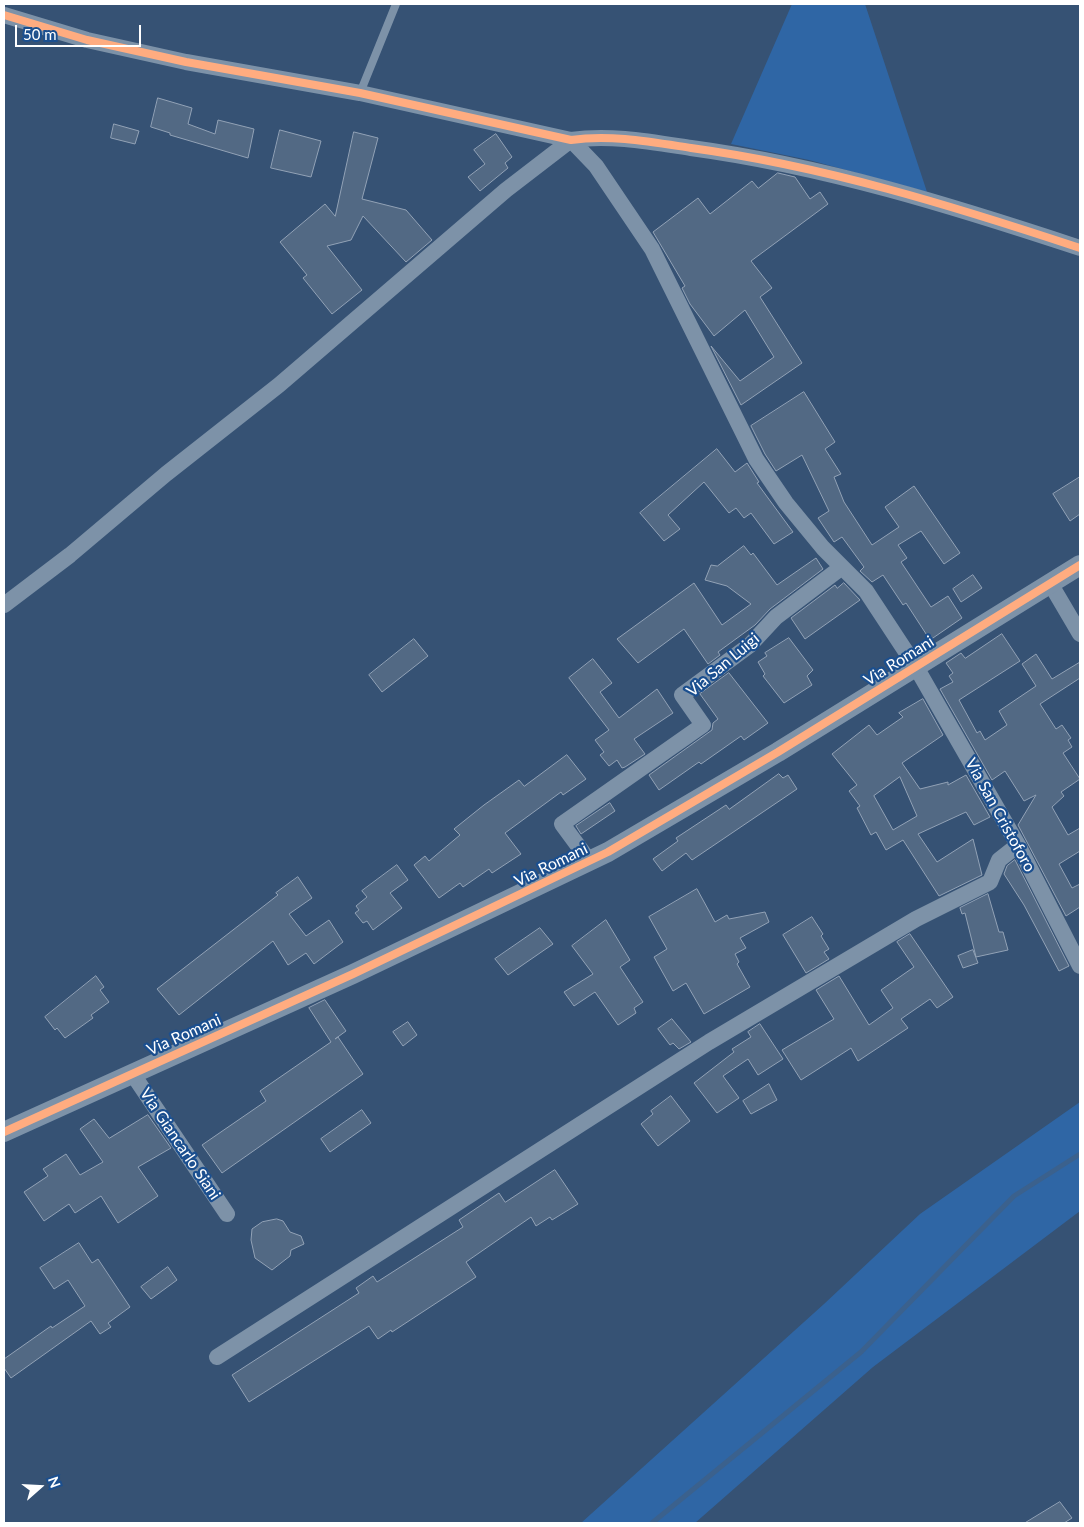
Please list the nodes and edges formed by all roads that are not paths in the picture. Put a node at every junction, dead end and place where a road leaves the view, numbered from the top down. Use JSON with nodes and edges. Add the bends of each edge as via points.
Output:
{"nodes":[{"id":1,"x":396,"y":4,"type":"edge"},
{"id":2,"x":4,"y":15,"type":"edge"},
{"id":3,"x":360,"y":93,"type":"junction"},
{"id":4,"x":571,"y":140,"type":"junction"},
{"id":5,"x":1080,"y":248,"type":"edge"},
{"id":6,"x":1080,"y":565,"type":"edge"},
{"id":7,"x":842,"y":567,"type":"junction"},
{"id":8,"x":1050,"y":583,"type":"junction"},
{"id":9,"x":4,"y":605,"type":"edge"},
{"id":10,"x":1080,"y":634,"type":"edge"},
{"id":11,"x":916,"y":667,"type":"junction"},
{"id":12,"x":1018,"y":845,"type":"junction"},
{"id":13,"x":590,"y":862,"type":"junction"},
{"id":14,"x":1080,"y":966,"type":"edge"},
{"id":15,"x":132,"y":1073,"type":"junction"},
{"id":16,"x":4,"y":1132,"type":"edge"},
{"id":17,"x":227,"y":1214,"type":"dead end"},
{"id":18,"x":217,"y":1357,"type":"dead end"}],
"edges":[{"from":1,"to":3,"type":"lane"},
{"from":2,"to":3,"type":"street","via":[[87,40],[186,62]]},
{"from":3,"to":4,"type":"street"},
{"from":4,"to":5,"type":"street","via":[[590,138],[658,143],[740,154],[826,171]]},
{"from":4,"to":7,"type":"street","name":"Via San Cristoforo","via":[[596,166],[652,249],[756,459],[786,503]]},
{"from":4,"to":9,"type":"street","via":[[506,190],[279,385]]},
{"from":6,"to":8,"type":"street","name":"Via Romani"},
{"from":7,"to":11,"type":"street","name":"Via San Cristoforo","via":[[866,591]]},
{"from":7,"to":13,"type":"street","name":"Via San Luigi","via":[[776,617],[750,645],[682,695],[703,725],[562,824]]},
{"from":8,"to":10,"type":"street"},
{"from":8,"to":11,"type":"street","name":"Via Romani"},
{"from":11,"to":12,"type":"street","name":"Via San Cristoforo"},
{"from":11,"to":13,"type":"street","name":"Via Romani","via":[[650,830]]},
{"from":12,"to":14,"type":"street","name":"Via San Cristoforo"},
{"from":12,"to":18,"type":"street","via":[[999,860],[990,882],[900,928],[709,1042]]},
{"from":13,"to":15,"type":"street","name":"Via Romani","via":[[353,974]]},
{"from":15,"to":16,"type":"street","name":"Via Romani"},
{"from":15,"to":17,"type":"street","name":"Via Giancarlo Siani"}]}
